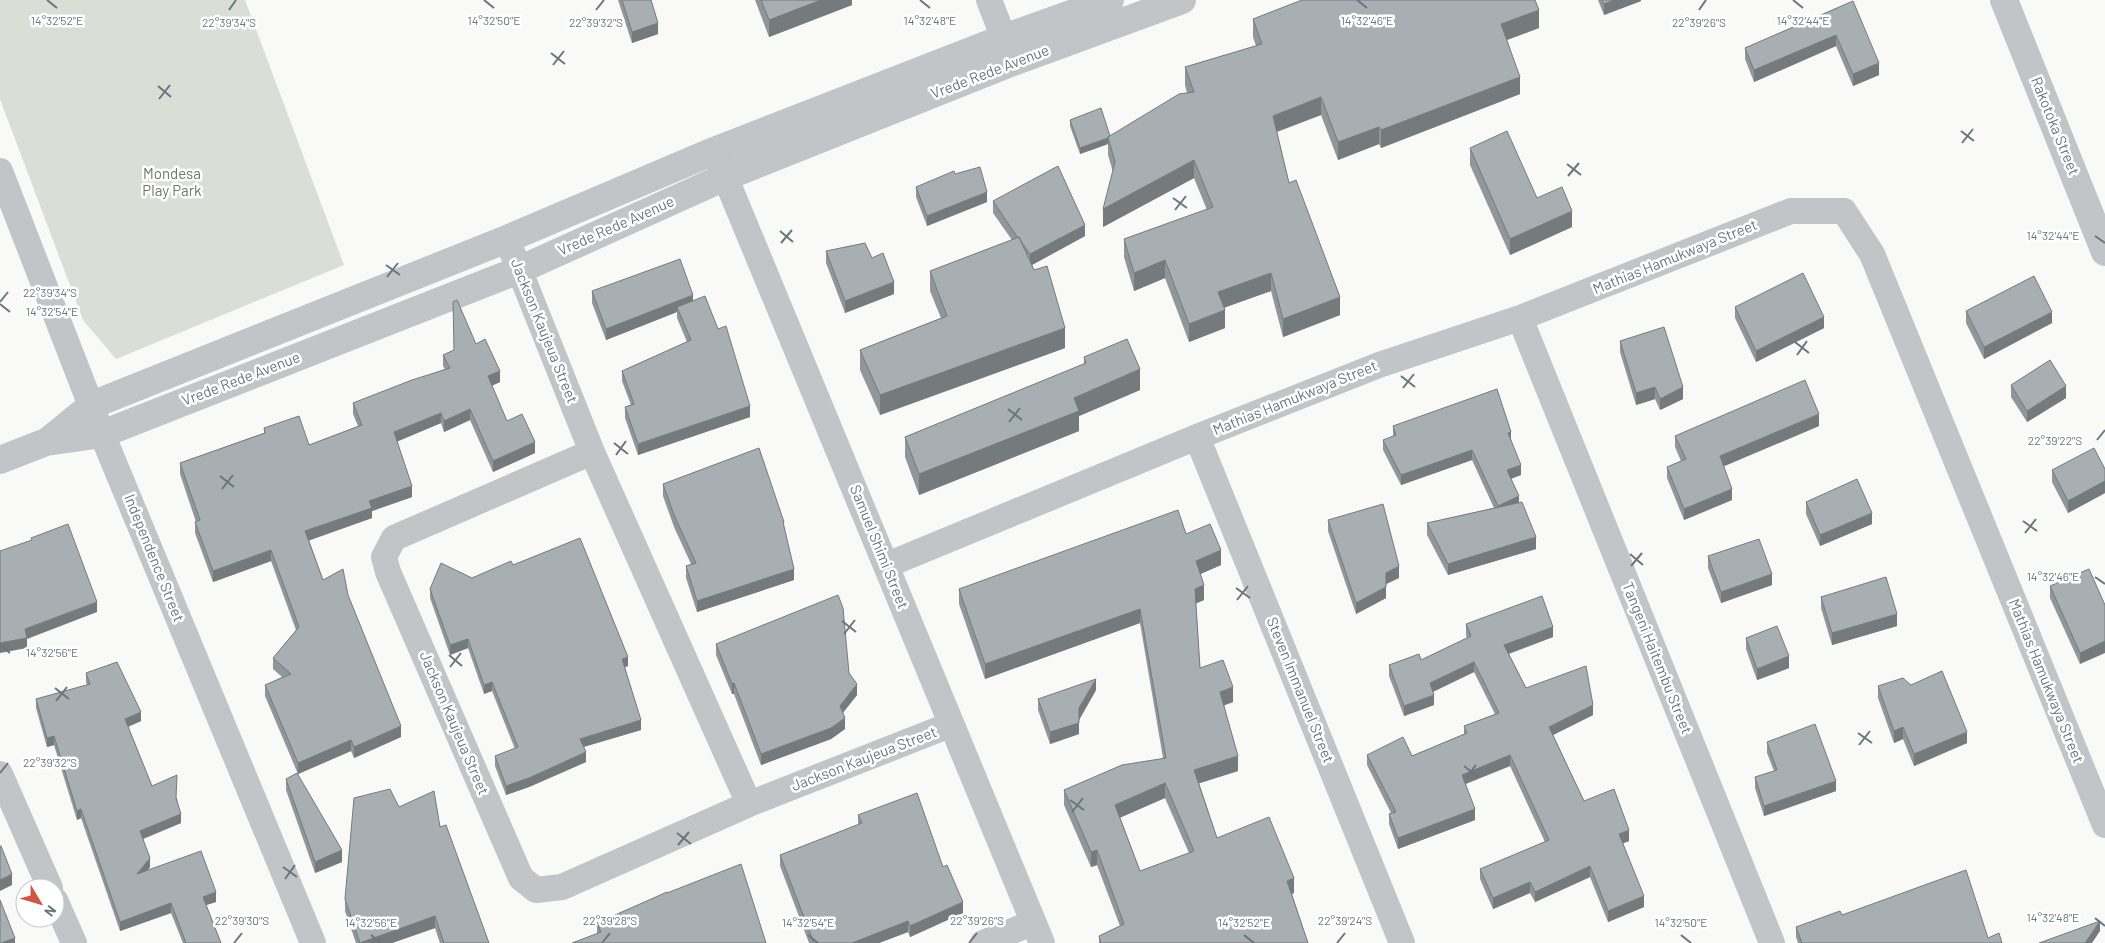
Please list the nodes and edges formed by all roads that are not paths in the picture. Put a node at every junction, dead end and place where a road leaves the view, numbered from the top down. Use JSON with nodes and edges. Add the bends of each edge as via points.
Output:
{"nodes":[{"id":1,"x":989,"y":0,"type":"edge"},
{"id":2,"x":1110,"y":0,"type":"edge"},
{"id":3,"x":1182,"y":0,"type":"edge"},
{"id":4,"x":2004,"y":0,"type":"edge"},
{"id":5,"x":1009,"y":50,"type":"junction"},
{"id":6,"x":714,"y":151,"type":"junction"},
{"id":7,"x":0,"y":170,"type":"edge"},
{"id":8,"x":725,"y":177,"type":"junction"},
{"id":9,"x":507,"y":239,"type":"junction"},
{"id":10,"x":2105,"y":252,"type":"edge"},
{"id":11,"x":519,"y":270,"type":"junction"},
{"id":12,"x":1520,"y":318,"type":"junction"},
{"id":13,"x":92,"y":405,"type":"junction"},
{"id":14,"x":102,"y":434,"type":"junction"},
{"id":15,"x":1197,"y":437,"type":"junction"},
{"id":16,"x":46,"y":442,"type":"junction"},
{"id":17,"x":592,"y":452,"type":"junction"},
{"id":18,"x":0,"y":460,"type":"edge"},
{"id":19,"x":887,"y":565,"type":"junction"},
{"id":20,"x":950,"y":726,"type":"junction"},
{"id":21,"x":0,"y":774,"type":"edge"},
{"id":22,"x":749,"y":804,"type":"junction"},
{"id":23,"x":2105,"y":825,"type":"edge"},
{"id":24,"x":46,"y":878,"type":"edge"},
{"id":25,"x":65,"y":923,"type":"edge"},
{"id":26,"x":1037,"y":933,"type":"edge"},
{"id":27,"x":74,"y":943,"type":"edge"},
{"id":28,"x":313,"y":943,"type":"edge"},
{"id":29,"x":983,"y":943,"type":"edge"},
{"id":30,"x":1402,"y":943,"type":"edge"},
{"id":31,"x":1772,"y":943,"type":"edge"}],
"edges":[{"from":1,"to":5,"type":"street"},
{"from":2,"to":5,"type":"street","name":"Vrede Rede Avenue"},
{"from":3,"to":5,"type":"street","name":"Vrede Rede Avenue"},
{"from":4,"to":10,"type":"street","name":"Rakotoka Street"},
{"from":5,"to":6,"type":"street","name":"Vrede Rede Avenue"},
{"from":5,"to":8,"type":"street","name":"Vrede Rede Avenue"},
{"from":6,"to":8,"type":"street","name":"Samuel Shimi Street"},
{"from":6,"to":9,"type":"street","name":"Vrede Rede Avenue"},
{"from":7,"to":13,"type":"street","name":"Independence Street"},
{"from":8,"to":11,"type":"street","name":"Vrede Rede Avenue"},
{"from":8,"to":19,"type":"street","name":"Samuel Shimi Street"},
{"from":9,"to":11,"type":"street","name":"Jackson Kaujeua Street"},
{"from":9,"to":13,"type":"street","name":"Vrede Rede Avenue"},
{"from":11,"to":14,"type":"street","name":"Vrede Rede Avenue"},
{"from":11,"to":17,"type":"street","name":"Jackson Kaujeua Street"},
{"from":12,"to":15,"type":"street","name":"Mathias Hamukwaya Street","via":[[1379,365]]},
{"from":12,"to":23,"type":"street","name":"Mathias Hamukwaya Street","via":[[1791,211],[1844,211],[1872,254]]},
{"from":12,"to":31,"type":"street","name":"Tangeni Haitembu Street"},
{"from":13,"to":14,"type":"street","name":"Independence Street"},
{"from":13,"to":16,"type":"street","name":"Vrede Rede Avenue"},
{"from":14,"to":16,"type":"street","name":"Vrede Rede Avenue"},
{"from":14,"to":28,"type":"street","name":"Independence Street"},
{"from":15,"to":19,"type":"street","name":"Mathias Hamukwaya Street"},
{"from":15,"to":30,"type":"street","name":"Steven Immanuel Street"},
{"from":16,"to":18,"type":"street","name":"Vrede Rede Avenue"},
{"from":17,"to":22,"type":"street","name":"Jackson Kaujeua Street"},
{"from":17,"to":22,"type":"street","name":"Jackson Kaujeua Street","via":[[394,538],[384,557],[521,878],[536,890],[562,887]]},
{"from":19,"to":20,"type":"street","name":"Samuel Shimi Street"},
{"from":20,"to":22,"type":"street","name":"Jackson Kaujeua Street"},
{"from":20,"to":26,"type":"street","name":"Samuel Shimi Street"},
{"from":21,"to":24,"type":"street"},
{"from":25,"to":27,"type":"street"},
{"from":26,"to":29,"type":"street"}]}
